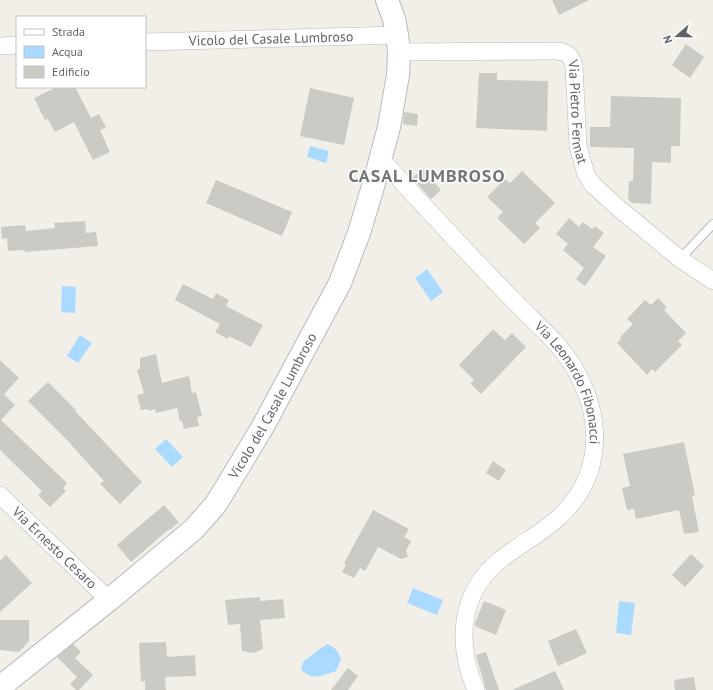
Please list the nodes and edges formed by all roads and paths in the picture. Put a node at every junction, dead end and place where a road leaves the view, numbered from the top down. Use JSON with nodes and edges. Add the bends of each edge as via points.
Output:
{"nodes":[{"id":1,"x":387,"y":0,"type":"edge"},
{"id":2,"x":146,"y":42,"type":"edge"},
{"id":3,"x":398,"y":44,"type":"junction"},
{"id":4,"x":16,"y":45,"type":"edge"},
{"id":5,"x":0,"y":46,"type":"edge"},
{"id":6,"x":381,"y":159,"type":"junction"},
{"id":7,"x":713,"y":224,"type":"edge"},
{"id":8,"x":680,"y":260,"type":"junction"},
{"id":9,"x":713,"y":281,"type":"edge"},
{"id":10,"x":0,"y":495,"type":"edge"},
{"id":11,"x":109,"y":600,"type":"junction"},
{"id":12,"x":0,"y":687,"type":"edge"},
{"id":13,"x":476,"y":690,"type":"edge"}],
"edges":[{"from":1,"to":3,"type":"street","name":"Vicolo del Casale Lumbroso","via":[[394,19]]},
{"from":2,"to":3,"type":"street","name":"Vicolo del Casale Lumbroso"},
{"from":3,"to":6,"type":"street","name":"Vicolo del Casale Lumbroso","via":[[396,92]]},
{"from":3,"to":8,"type":"street","name":"Via Pietro Fermat","via":[[556,50],[567,53],[573,62],[578,146],[586,174],[593,185]]},
{"from":4,"to":5,"type":"street"},
{"from":6,"to":11,"type":"street","name":"Vicolo del Casale Lumbroso","via":[[359,233],[340,283],[242,462],[216,504],[198,525]]},
{"from":6,"to":13,"type":"street","name":"Via Leonardo Fibonacci","via":[[562,350],[582,383],[594,419],[594,456],[587,479],[579,492],[558,518],[495,564],[471,598],[465,622],[464,641],[468,668]]},
{"from":7,"to":8,"type":"lane"},
{"from":8,"to":9,"type":"street","name":"Via Pietro Fermat"},
{"from":10,"to":11,"type":"street","name":"Via Ernesto Cesaro"},
{"from":11,"to":12,"type":"street","name":"Vicolo del Casale Lumbroso"}]}
